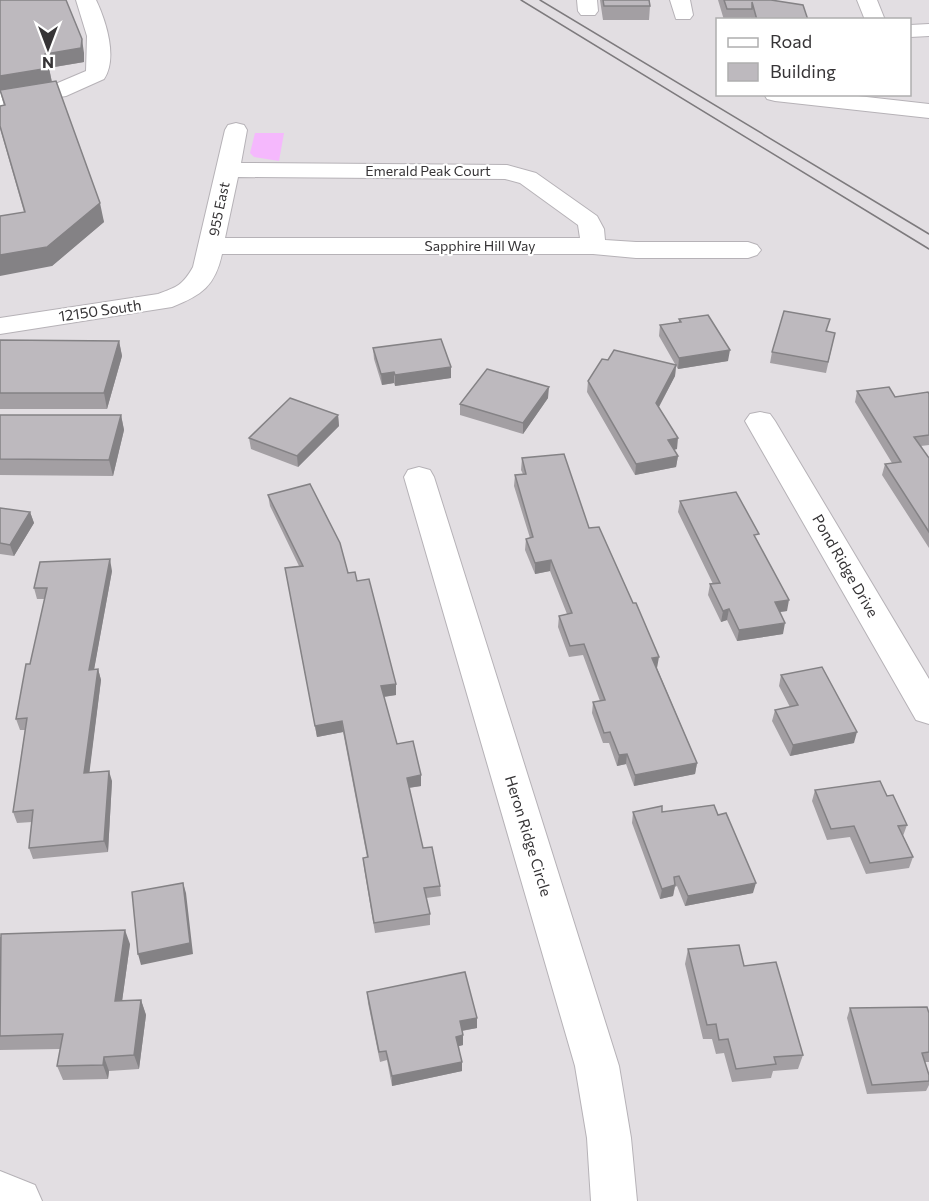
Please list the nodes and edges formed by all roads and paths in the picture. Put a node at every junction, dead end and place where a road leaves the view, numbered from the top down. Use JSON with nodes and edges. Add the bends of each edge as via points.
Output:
{"nodes":[{"id":1,"x":86,"y":0,"type":"edge"},
{"id":2,"x":867,"y":0,"type":"edge"},
{"id":3,"x":874,"y":18,"type":"edge"},
{"id":4,"x":929,"y":30,"type":"edge"},
{"id":5,"x":911,"y":31,"type":"edge"},
{"id":6,"x":801,"y":96,"type":"edge"},
{"id":7,"x":0,"y":100,"type":"edge"},
{"id":8,"x":916,"y":105,"type":"edge"},
{"id":9,"x":236,"y":130,"type":"dead end"},
{"id":10,"x":228,"y":170,"type":"junction"},
{"id":11,"x":212,"y":246,"type":"junction"},
{"id":12,"x":593,"y":246,"type":"junction"},
{"id":13,"x":748,"y":250,"type":"dead end"},
{"id":14,"x":196,"y":285,"type":"joint"},
{"id":15,"x":0,"y":326,"type":"edge"},
{"id":16,"x":760,"y":421,"type":"dead end"},
{"id":17,"x":419,"y":477,"type":"dead end"},
{"id":18,"x":929,"y":710,"type":"edge"},
{"id":19,"x":0,"y":1194,"type":"edge"},
{"id":20,"x":14,"y":1201,"type":"edge"},
{"id":21,"x":18,"y":1201,"type":"edge"},
{"id":22,"x":614,"y":1201,"type":"edge"}],
"edges":[{"from":1,"to":7,"type":"street","via":[[93,14],[100,59],[96,74],[58,91]]},
{"from":2,"to":3,"type":"street"},
{"from":4,"to":5,"type":"street"},
{"from":6,"to":8,"type":"street"},
{"from":9,"to":10,"type":"street","name":"955 East"},
{"from":10,"to":11,"type":"street","name":"955 East"},
{"from":10,"to":12,"type":"street","name":"Emerald Peak Court","via":[[481,170],[518,174],[536,182],[588,221]]},
{"from":11,"to":12,"type":"street","name":"Sapphire Hill Way"},
{"from":11,"to":14,"type":"street","name":"955 East"},
{"from":12,"to":13,"type":"street","name":"Sapphire Hill Way"},
{"from":14,"to":15,"type":"street","name":"12150 South","via":[[163,301]]},
{"from":16,"to":18,"type":"street","name":"Pond Ridge Drive"},
{"from":17,"to":22,"type":"street","name":"Heron Ridge Circle","via":[[597,1066]]},
{"from":19,"to":20,"type":"street"},
{"from":20,"to":21,"type":"street"}]}
